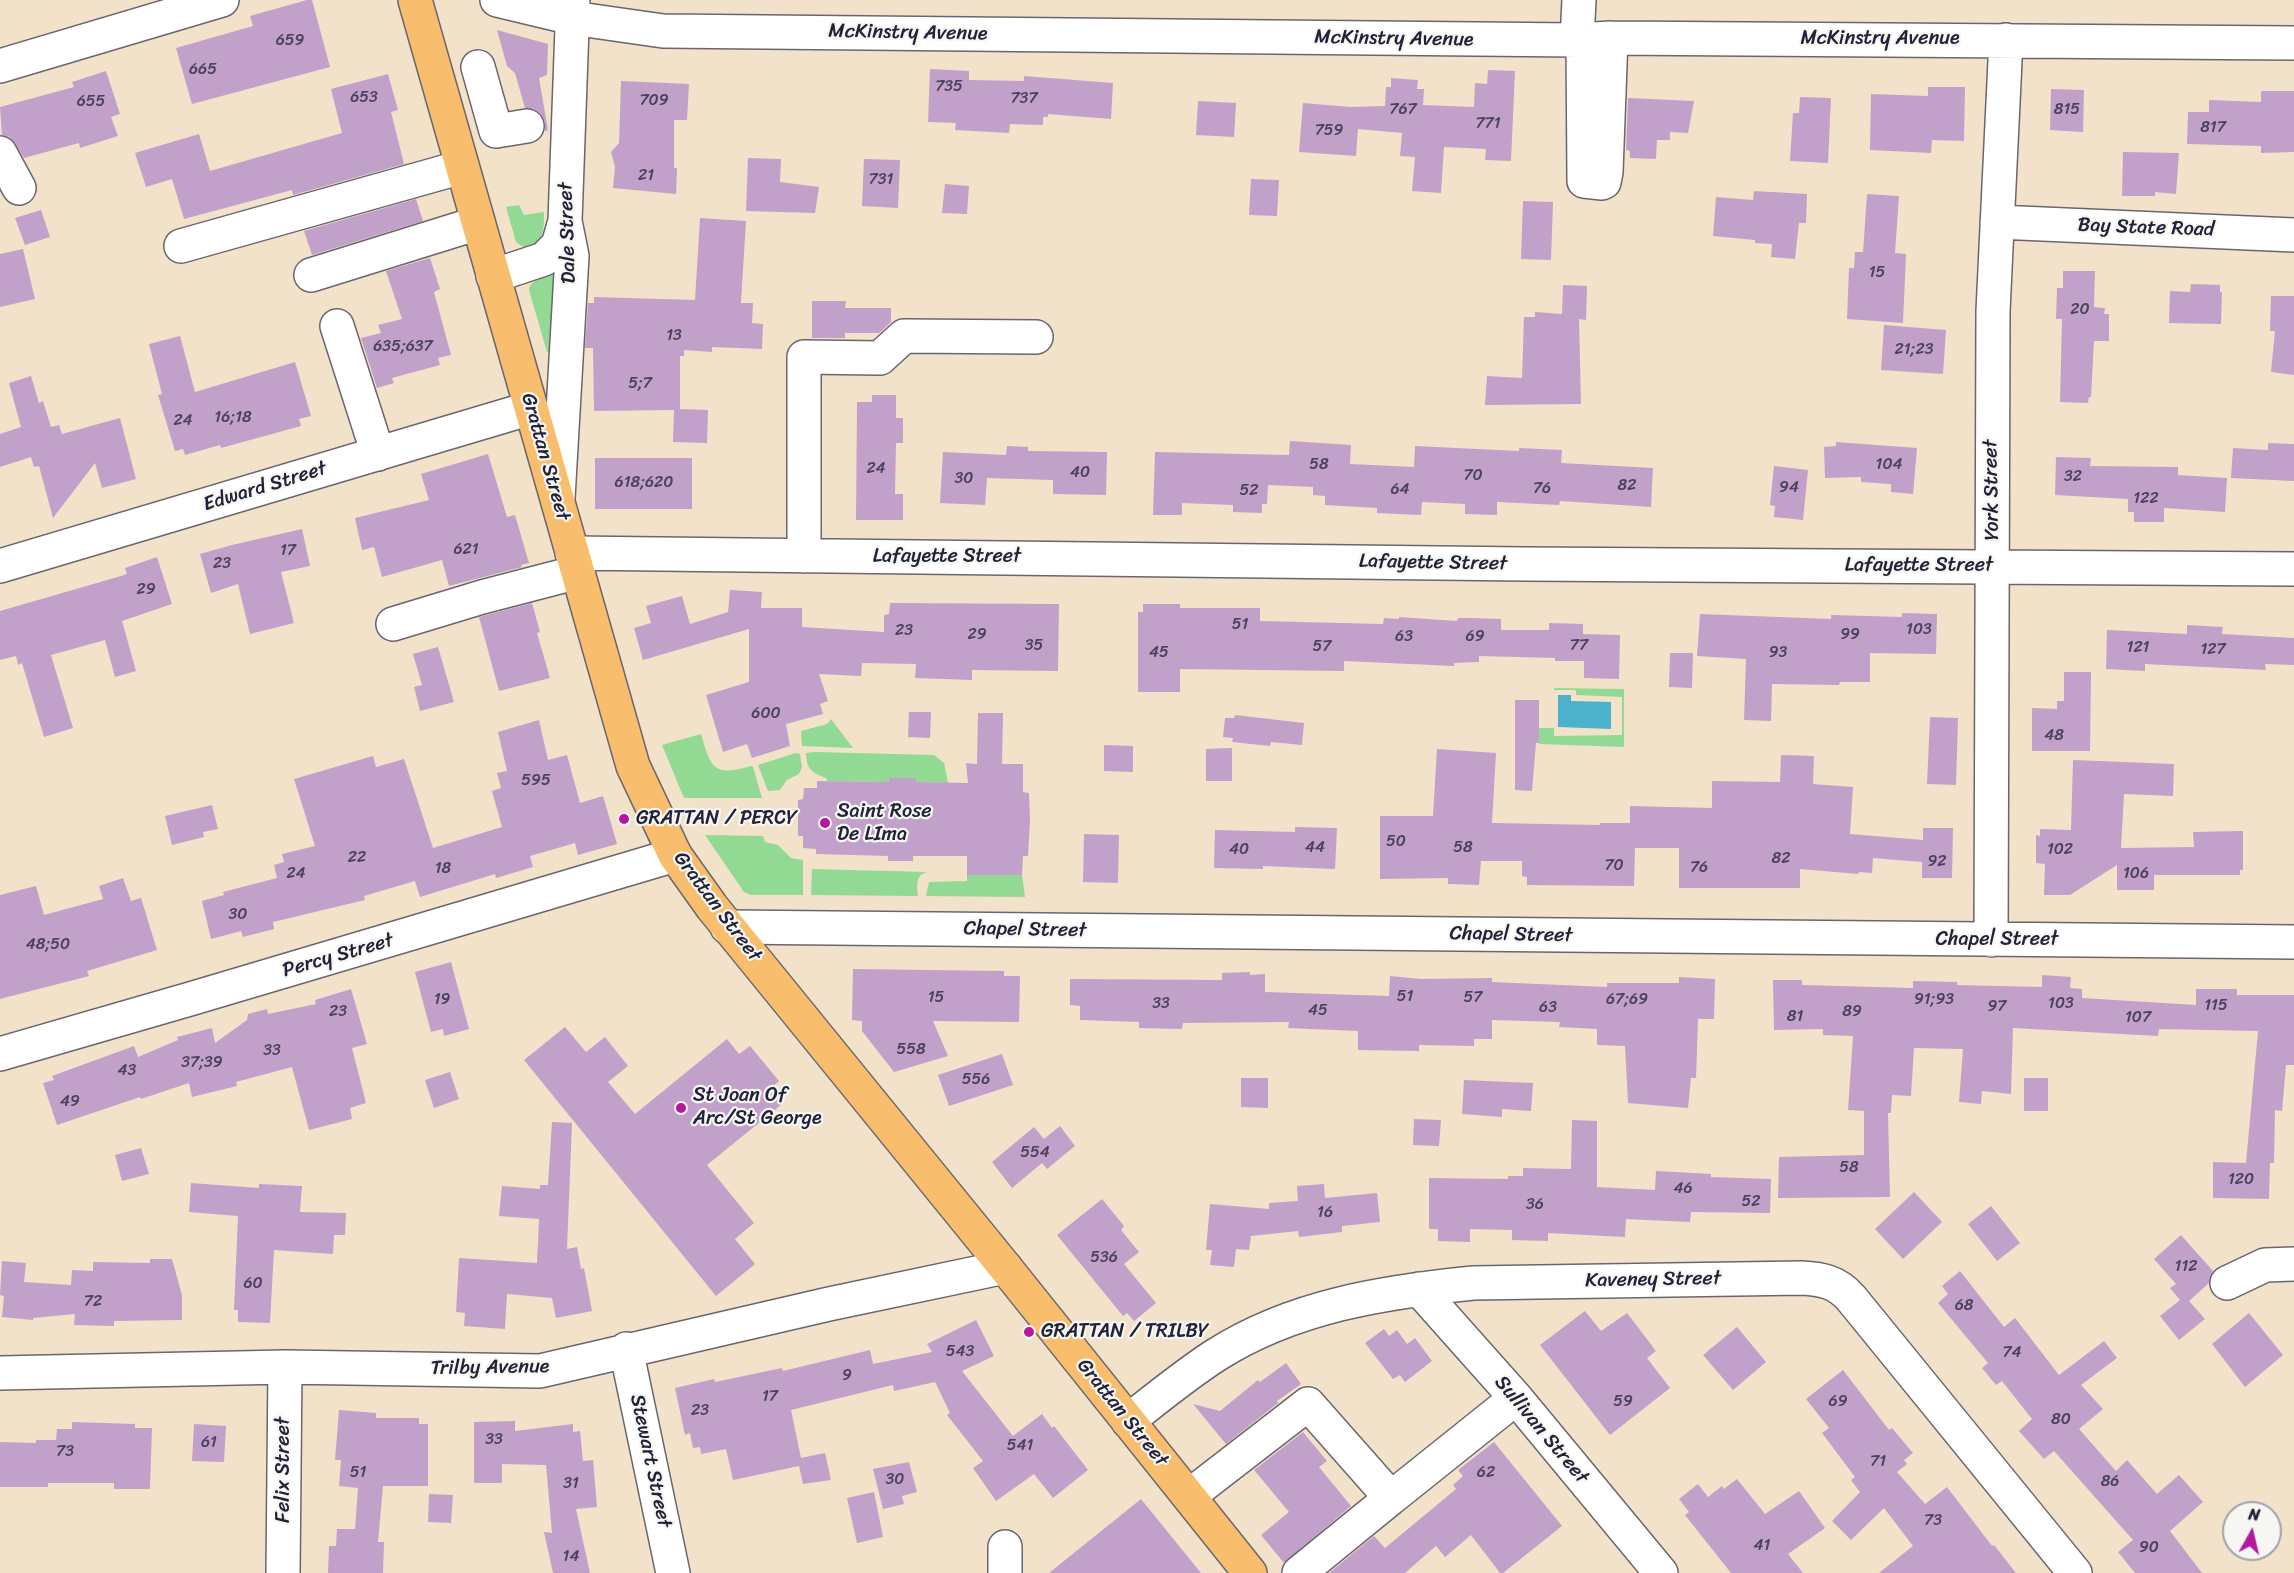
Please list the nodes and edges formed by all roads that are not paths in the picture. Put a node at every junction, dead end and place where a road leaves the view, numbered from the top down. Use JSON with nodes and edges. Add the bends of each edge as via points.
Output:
{"nodes":[{"id":1,"x":222,"y":0,"type":"edge"},
{"id":2,"x":415,"y":0,"type":"edge"},
{"id":3,"x":497,"y":0,"type":"edge"},
{"id":4,"x":1579,"y":0,"type":"edge"},
{"id":5,"x":572,"y":9,"type":"edge"},
{"id":6,"x":1590,"y":39,"type":"junction"},
{"id":7,"x":2006,"y":40,"type":"junction"},
{"id":8,"x":2294,"y":43,"type":"edge"},
{"id":9,"x":0,"y":66,"type":"edge"},
{"id":10,"x":472,"y":66,"type":"dead end"},
{"id":11,"x":517,"y":127,"type":"dead end"},
{"id":12,"x":0,"y":153,"type":"edge"},
{"id":13,"x":462,"y":167,"type":"junction"},
{"id":14,"x":19,"y":188,"type":"dead end"},
{"id":15,"x":565,"y":221,"type":"junction"},
{"id":16,"x":1997,"y":222,"type":"junction"},
{"id":17,"x":478,"y":223,"type":"junction"},
{"id":18,"x":2294,"y":235,"type":"edge"},
{"id":19,"x":181,"y":246,"type":"dead end"},
{"id":20,"x":311,"y":275,"type":"dead end"},
{"id":21,"x":493,"y":276,"type":"junction"},
{"id":22,"x":337,"y":326,"type":"dead end"},
{"id":23,"x":1036,"y":337,"type":"dead end"},
{"id":24,"x":531,"y":408,"type":"junction"},
{"id":25,"x":378,"y":454,"type":"junction"},
{"id":26,"x":558,"y":503,"type":"junction"},
{"id":27,"x":804,"y":556,"type":"junction"},
{"id":28,"x":575,"y":563,"type":"junction"},
{"id":29,"x":0,"y":566,"type":"edge"},
{"id":30,"x":1993,"y":566,"type":"junction"},
{"id":31,"x":2294,"y":569,"type":"edge"},
{"id":32,"x":393,"y":624,"type":"dead end"},
{"id":33,"x":675,"y":855,"type":"junction"},
{"id":34,"x":727,"y":927,"type":"junction"},
{"id":35,"x":1991,"y":940,"type":"junction"},
{"id":36,"x":2294,"y":942,"type":"edge"},
{"id":37,"x":0,"y":1054,"type":"edge"},
{"id":38,"x":2294,"y":1264,"type":"edge"},
{"id":39,"x":1005,"y":1267,"type":"junction"},
{"id":40,"x":2227,"y":1283,"type":"dead end"},
{"id":41,"x":1419,"y":1289,"type":"junction"},
{"id":42,"x":626,"y":1349,"type":"junction"},
{"id":43,"x":285,"y":1367,"type":"junction"},
{"id":44,"x":0,"y":1373,"type":"edge"},
{"id":45,"x":1516,"y":1398,"type":"junction"},
{"id":46,"x":1128,"y":1421,"type":"junction"},
{"id":47,"x":1189,"y":1496,"type":"junction"},
{"id":48,"x":1391,"y":1498,"type":"junction"},
{"id":49,"x":283,"y":1573,"type":"edge"},
{"id":50,"x":673,"y":1573,"type":"edge"},
{"id":51,"x":1250,"y":1573,"type":"edge"},
{"id":52,"x":1299,"y":1573,"type":"edge"},
{"id":53,"x":1661,"y":1573,"type":"edge"},
{"id":54,"x":2076,"y":1573,"type":"edge"}],
"edges":[{"from":1,"to":9,"type":"street"},
{"from":2,"to":13,"type":"main road","name":"Grattan Street"},
{"from":3,"to":5,"type":"street","name":"McKinstry Avenue"},
{"from":4,"to":6,"type":"street"},
{"from":5,"to":6,"type":"street","name":"McKinstry Avenue","via":[[663,31]]},
{"from":5,"to":15,"type":"street","name":"Dale Street"},
{"from":6,"to":7,"type":"street","name":"McKinstry Avenue"},
{"from":7,"to":8,"type":"street","name":"McKinstry Avenue"},
{"from":7,"to":16,"type":"street","name":"York Street"},
{"from":10,"to":11,"type":"street","via":[[495,129]]},
{"from":12,"to":14,"type":"street"},
{"from":13,"to":17,"type":"main road","name":"Grattan Street"},
{"from":13,"to":19,"type":"street"},
{"from":15,"to":21,"type":"street","via":[[558,245],[544,260]]},
{"from":15,"to":26,"type":"street","name":"Dale Street","via":[[572,256]]},
{"from":16,"to":18,"type":"street","name":"Bay State Road"},
{"from":16,"to":30,"type":"street","name":"York Street","via":[[1992,311]]},
{"from":17,"to":20,"type":"street"},
{"from":17,"to":21,"type":"main road","name":"Grattan Street"},
{"from":21,"to":24,"type":"main road","name":"Grattan Street"},
{"from":22,"to":25,"type":"street"},
{"from":23,"to":27,"type":"street","via":[[904,336],[880,358],[804,357]]},
{"from":24,"to":25,"type":"street","name":"Edward Street"},
{"from":24,"to":26,"type":"main road","name":"Grattan Street"},
{"from":25,"to":29,"type":"street","name":"Edward Street"},
{"from":26,"to":28,"type":"main road","name":"Grattan Street"},
{"from":27,"to":28,"type":"street","name":"Lafayette Street"},
{"from":27,"to":30,"type":"street","name":"Lafayette Street"},
{"from":28,"to":32,"type":"street","name":"Lafayette Street"},
{"from":28,"to":33,"type":"main road","name":"Grattan Street","via":[[633,766]]},
{"from":30,"to":31,"type":"street","name":"Lafayette Street"},
{"from":30,"to":35,"type":"street","name":"York Street"},
{"from":33,"to":34,"type":"main road","name":"Grattan Street"},
{"from":33,"to":37,"type":"street","name":"Percy Street"},
{"from":34,"to":35,"type":"street","name":"Chapel Street"},
{"from":34,"to":39,"type":"main road","name":"Grattan Street"},
{"from":35,"to":36,"type":"street","name":"Chapel Street"},
{"from":38,"to":40,"type":"street","via":[[2265,1265]]},
{"from":39,"to":42,"type":"street","name":"Trilby Avenue"},
{"from":39,"to":46,"type":"main road","name":"Grattan Street"},
{"from":41,"to":45,"type":"street","name":"Sullivan Street"},
{"from":41,"to":46,"type":"street","name":"Kaveney Street","via":[[1327,1307],[1259,1333],[1217,1354]]},
{"from":41,"to":54,"type":"street","name":"Kaveney Street","via":[[1473,1283],[1802,1278],[1836,1284]]},
{"from":42,"to":43,"type":"street","name":"Trilby Avenue","via":[[540,1371]]},
{"from":42,"to":50,"type":"street","name":"Stewart Street"},
{"from":43,"to":44,"type":"street","name":"Trilby Avenue"},
{"from":43,"to":49,"type":"street","name":"Felix Street"},
{"from":45,"to":48,"type":"street"},
{"from":45,"to":53,"type":"street","name":"Sullivan Street"},
{"from":46,"to":47,"type":"main road","name":"Grattan Street"},
{"from":47,"to":48,"type":"street","via":[[1308,1404]]},
{"from":47,"to":51,"type":"main road","name":"Grattan Street"},
{"from":48,"to":52,"type":"street"}]}
